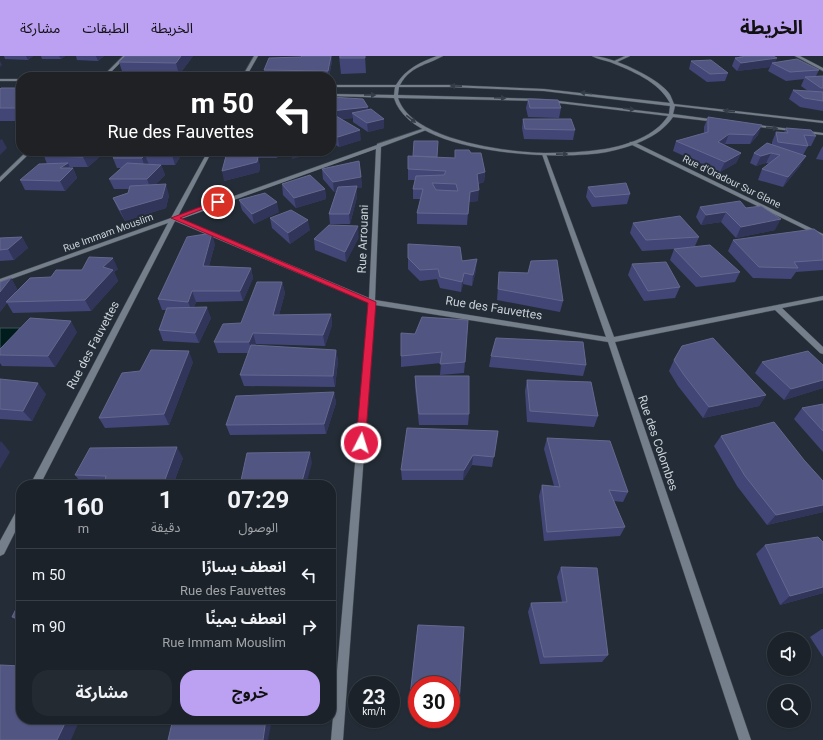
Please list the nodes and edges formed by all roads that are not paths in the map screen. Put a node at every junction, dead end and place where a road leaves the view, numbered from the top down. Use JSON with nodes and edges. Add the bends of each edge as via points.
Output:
{"nodes":[{"id":1,"x":125,"y":56,"type":"edge"},
{"id":2,"x":256,"y":56,"type":"edge"},
{"id":3,"x":441,"y":56,"type":"edge"},
{"id":4,"x":594,"y":56,"type":"edge"},
{"id":5,"x":628,"y":56,"type":"edge"},
{"id":6,"x":797,"y":56,"type":"edge"},
{"id":7,"x":614,"y":62,"type":"junction"},
{"id":8,"x":823,"y":70,"type":"edge"},
{"id":9,"x":109,"y":72,"type":"edge"},
{"id":10,"x":247,"y":72,"type":"edge"},
{"id":11,"x":0,"y":80,"type":"edge"},
{"id":12,"x":16,"y":80,"type":"edge"},
{"id":13,"x":0,"y":85,"type":"edge"},
{"id":14,"x":16,"y":85,"type":"edge"},
{"id":15,"x":336,"y":86,"type":"edge"},
{"id":16,"x":396,"y":86,"type":"junction"},
{"id":17,"x":336,"y":95,"type":"edge"},
{"id":18,"x":395,"y":96,"type":"junction"},
{"id":19,"x":671,"y":104,"type":"junction"},
{"id":20,"x":671,"y":115,"type":"junction"},
{"id":21,"x":724,"y":122,"type":"edge"},
{"id":22,"x":823,"y":122,"type":"edge"},
{"id":23,"x":747,"y":124,"type":"edge"},
{"id":24,"x":426,"y":129,"type":"junction"},
{"id":25,"x":823,"y":134,"type":"edge"},
{"id":26,"x":632,"y":143,"type":"junction"},
{"id":27,"x":379,"y":145,"type":"junction"},
{"id":28,"x":544,"y":154,"type":"junction"},
{"id":29,"x":25,"y":156,"type":"edge"},
{"id":30,"x":207,"y":156,"type":"edge"},
{"id":31,"x":0,"y":180,"type":"edge"},
{"id":32,"x":174,"y":218,"type":"junction"},
{"id":33,"x":823,"y":236,"type":"edge"},
{"id":34,"x":0,"y":281,"type":"edge"},
{"id":35,"x":823,"y":298,"type":"edge"},
{"id":36,"x":372,"y":302,"type":"junction"},
{"id":37,"x":777,"y":308,"type":"junction"},
{"id":38,"x":610,"y":340,"type":"junction"},
{"id":39,"x":823,"y":351,"type":"edge"},
{"id":40,"x":38,"y":480,"type":"edge"},
{"id":41,"x":16,"y":521,"type":"edge"},
{"id":42,"x":0,"y":551,"type":"edge"},
{"id":43,"x":337,"y":740,"type":"edge"},
{"id":44,"x":745,"y":740,"type":"edge"}],
"edges":[{"from":1,"to":9,"type":"street"},
{"from":2,"to":10,"type":"street"},
{"from":3,"to":16,"type":"street","via":[[408,71]]},
{"from":4,"to":7,"type":"street"},
{"from":5,"to":7,"type":"street"},
{"from":6,"to":8,"type":"street"},
{"from":7,"to":19,"type":"street","via":[[650,78],[668,95]]},
{"from":11,"to":12,"type":"street"},
{"from":13,"to":14,"type":"street"},
{"from":15,"to":16,"type":"street"},
{"from":16,"to":18,"type":"street"},
{"from":19,"to":16,"type":"street","one_way":true,"via":[[544,90]]},
{"from":17,"to":18,"type":"street","one_way":true},
{"from":18,"to":20,"type":"street","one_way":true,"via":[[542,100]]},
{"from":18,"to":24,"type":"street","one_way":true,"via":[[402,112]]},
{"from":19,"to":20,"type":"street"},
{"from":22,"to":19,"type":"street","one_way":true},
{"from":20,"to":21,"type":"street"},
{"from":20,"to":26,"type":"street","via":[[658,130]]},
{"from":23,"to":25,"type":"street","one_way":true},
{"from":24,"to":27,"type":"street","name":"Rue Immam Mouslim"},
{"from":24,"to":28,"type":"street","via":[[474,146]]},
{"from":28,"to":26,"type":"street","one_way":true,"via":[[587,152]]},
{"from":26,"to":33,"type":"street","name":"Rue d'Oradour Sur Glane"},
{"from":27,"to":32,"type":"street","name":"Rue Immam Mouslim"},
{"from":27,"to":36,"type":"street","name":"Rue Arrouani"},
{"from":28,"to":38,"type":"street","name":"Rue des Colombes"},
{"from":29,"to":31,"type":"street"},
{"from":30,"to":32,"type":"street","name":"Rue des Fauvettes"},
{"from":32,"to":34,"type":"street","name":"Rue Immam Mouslim"},
{"from":32,"to":36,"type":"street","name":"Rue des Fauvettes"},
{"from":32,"to":40,"type":"street","name":"Rue des Fauvettes"},
{"from":35,"to":37,"type":"street","name":"Rue des Fauvettes"},
{"from":36,"to":38,"type":"street","name":"Rue des Fauvettes"},
{"from":36,"to":43,"type":"street","name":"Rue Arrouani"},
{"from":37,"to":38,"type":"street","name":"Rue des Fauvettes"},
{"from":37,"to":39,"type":"street"},
{"from":38,"to":44,"type":"street","name":"Rue des Colombes"},
{"from":41,"to":42,"type":"street"}]}
